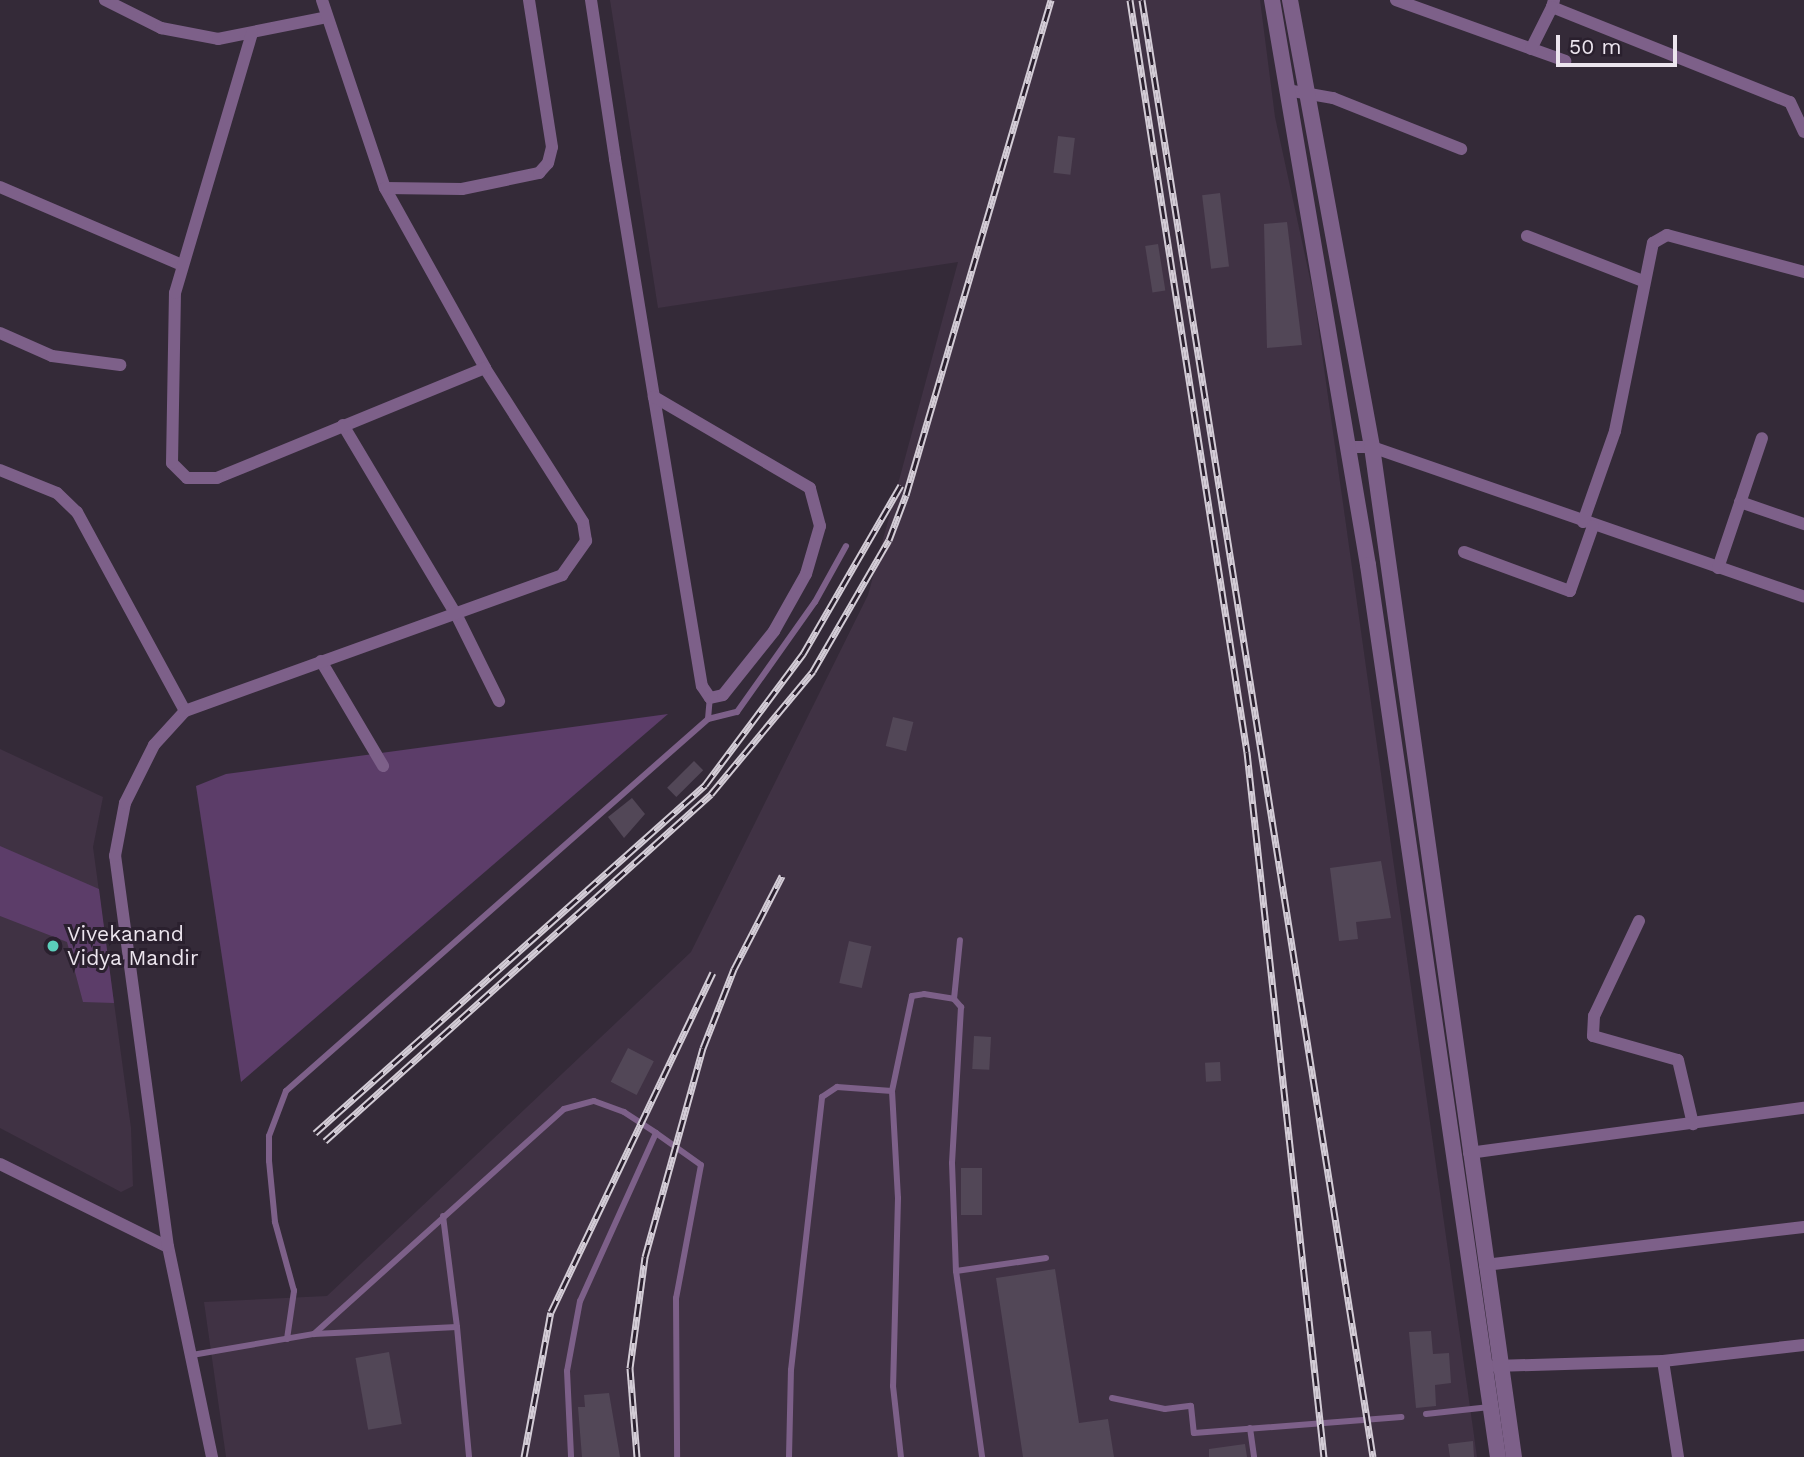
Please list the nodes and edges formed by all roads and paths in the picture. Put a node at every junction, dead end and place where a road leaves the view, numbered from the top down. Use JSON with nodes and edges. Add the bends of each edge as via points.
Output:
{"nodes":[{"id":1,"x":105,"y":0,"type":"edge"},
{"id":2,"x":322,"y":0,"type":"edge"},
{"id":3,"x":529,"y":0,"type":"edge"},
{"id":4,"x":591,"y":0,"type":"edge"},
{"id":5,"x":1272,"y":0,"type":"edge"},
{"id":6,"x":1290,"y":0,"type":"edge"},
{"id":7,"x":1395,"y":0,"type":"edge"},
{"id":8,"x":1553,"y":3,"type":"edge"},
{"id":9,"x":327,"y":16,"type":"junction"},
{"id":10,"x":252,"y":33,"type":"junction"},
{"id":11,"x":1531,"y":49,"type":"junction"},
{"id":12,"x":1565,"y":61,"type":"dead end"},
{"id":13,"x":1307,"y":89,"type":"junction"},
{"id":14,"x":1287,"y":90,"type":"junction"},
{"id":15,"x":1804,"y":132,"type":"edge"},
{"id":16,"x":1461,"y":149,"type":"dead end"},
{"id":17,"x":0,"y":187,"type":"edge"},
{"id":18,"x":385,"y":188,"type":"junction"},
{"id":19,"x":1527,"y":236,"type":"dead end"},
{"id":20,"x":180,"y":264,"type":"junction"},
{"id":21,"x":1804,"y":272,"type":"edge"},
{"id":22,"x":1643,"y":281,"type":"junction"},
{"id":23,"x":0,"y":333,"type":"edge"},
{"id":24,"x":120,"y":365,"type":"dead end"},
{"id":25,"x":485,"y":368,"type":"junction"},
{"id":26,"x":654,"y":397,"type":"junction"},
{"id":27,"x":343,"y":425,"type":"junction"},
{"id":28,"x":1762,"y":438,"type":"dead end"},
{"id":29,"x":1349,"y":447,"type":"junction"},
{"id":30,"x":1372,"y":447,"type":"junction"},
{"id":31,"x":0,"y":470,"type":"edge"},
{"id":32,"x":1740,"y":502,"type":"junction"},
{"id":33,"x":1588,"y":524,"type":"junction"},
{"id":34,"x":1804,"y":524,"type":"edge"},
{"id":35,"x":846,"y":546,"type":"dead end"},
{"id":36,"x":1464,"y":552,"type":"dead end"},
{"id":37,"x":1718,"y":568,"type":"junction"},
{"id":38,"x":1804,"y":597,"type":"edge"},
{"id":39,"x":457,"y":617,"type":"junction"},
{"id":40,"x":321,"y":662,"type":"junction"},
{"id":41,"x":710,"y":698,"type":"junction"},
{"id":42,"x":499,"y":701,"type":"dead end"},
{"id":43,"x":185,"y":711,"type":"junction"},
{"id":44,"x":708,"y":719,"type":"junction"},
{"id":45,"x":383,"y":766,"type":"dead end"},
{"id":46,"x":1639,"y":921,"type":"dead end"},
{"id":47,"x":960,"y":940,"type":"dead end"},
{"id":48,"x":954,"y":999,"type":"junction"},
{"id":49,"x":892,"y":1091,"type":"junction"},
{"id":50,"x":1804,"y":1108,"type":"edge"},
{"id":51,"x":1693,"y":1124,"type":"junction"},
{"id":52,"x":656,"y":1133,"type":"junction"},
{"id":53,"x":1469,"y":1153,"type":"junction"},
{"id":54,"x":0,"y":1164,"type":"edge"},
{"id":55,"x":443,"y":1216,"type":"junction"},
{"id":56,"x":1804,"y":1227,"type":"edge"},
{"id":57,"x":168,"y":1247,"type":"junction"},
{"id":58,"x":1046,"y":1258,"type":"dead end"},
{"id":59,"x":1485,"y":1265,"type":"junction"},
{"id":60,"x":956,"y":1271,"type":"junction"},
{"id":61,"x":457,"y":1327,"type":"junction"},
{"id":62,"x":314,"y":1334,"type":"junction"},
{"id":63,"x":287,"y":1339,"type":"junction"},
{"id":64,"x":1804,"y":1345,"type":"edge"},
{"id":65,"x":192,"y":1355,"type":"junction"},
{"id":66,"x":1663,"y":1361,"type":"junction"},
{"id":67,"x":1492,"y":1366,"type":"junction"},
{"id":68,"x":1112,"y":1398,"type":"dead end"},
{"id":69,"x":1490,"y":1407,"type":"junction"},
{"id":70,"x":1426,"y":1414,"type":"dead end"},
{"id":71,"x":1401,"y":1417,"type":"dead end"},
{"id":72,"x":1250,"y":1428,"type":"junction"},
{"id":73,"x":212,"y":1457,"type":"edge"},
{"id":74,"x":470,"y":1457,"type":"edge"},
{"id":75,"x":571,"y":1457,"type":"edge"},
{"id":76,"x":677,"y":1457,"type":"edge"},
{"id":77,"x":789,"y":1457,"type":"edge"},
{"id":78,"x":901,"y":1457,"type":"edge"},
{"id":79,"x":982,"y":1457,"type":"edge"},
{"id":80,"x":1254,"y":1457,"type":"edge"},
{"id":81,"x":1498,"y":1457,"type":"edge"},
{"id":82,"x":1514,"y":1457,"type":"edge"},
{"id":83,"x":1678,"y":1457,"type":"edge"}],
"edges":[{"from":1,"to":10,"type":"street","via":[[161,28],[218,39]]},
{"from":2,"to":9,"type":"street"},
{"from":3,"to":18,"type":"street","via":[[552,147],[548,163],[539,173],[461,189]]},
{"from":4,"to":26,"type":"street"},
{"from":5,"to":14,"type":"street"},
{"from":6,"to":13,"type":"street"},
{"from":7,"to":11,"type":"street"},
{"from":8,"to":11,"type":"street"},
{"from":8,"to":15,"type":"street","via":[[1790,102]]},
{"from":9,"to":10,"type":"street"},
{"from":9,"to":18,"type":"street"},
{"from":10,"to":20,"type":"street"},
{"from":11,"to":12,"type":"street"},
{"from":13,"to":14,"type":"street"},
{"from":13,"to":16,"type":"street"},
{"from":13,"to":30,"type":"street"},
{"from":14,"to":29,"type":"street"},
{"from":17,"to":20,"type":"street"},
{"from":18,"to":25,"type":"street"},
{"from":19,"to":22,"type":"street"},
{"from":20,"to":27,"type":"street","via":[[169,370],[172,463],[187,478],[217,478]]},
{"from":21,"to":22,"type":"street","via":[[1667,235],[1653,243]]},
{"from":22,"to":33,"type":"street","via":[[1615,431]]},
{"from":23,"to":24,"type":"street","via":[[52,356]]},
{"from":25,"to":27,"type":"street"},
{"from":25,"to":39,"type":"street","via":[[583,522],[586,541],[562,575]]},
{"from":26,"to":41,"type":"street","via":[[702,686]]},
{"from":26,"to":41,"type":"street","via":[[810,488],[820,526],[806,574],[774,631],[723,695]]},
{"from":27,"to":39,"type":"street"},
{"from":28,"to":32,"type":"street"},
{"from":29,"to":30,"type":"street"},
{"from":29,"to":67,"type":"street"},
{"from":30,"to":33,"type":"street"},
{"from":30,"to":53,"type":"street"},
{"from":31,"to":43,"type":"street","via":[[58,493],[77,512]]},
{"from":32,"to":34,"type":"street"},
{"from":32,"to":37,"type":"street"},
{"from":33,"to":36,"type":"street","via":[[1570,591]]},
{"from":33,"to":37,"type":"street"},
{"from":35,"to":44,"type":"lane","via":[[815,602],[737,712]]},
{"from":37,"to":38,"type":"street"},
{"from":39,"to":40,"type":"street"},
{"from":39,"to":42,"type":"street"},
{"from":40,"to":43,"type":"street"},
{"from":40,"to":45,"type":"street"},
{"from":41,"to":44,"type":"lane"},
{"from":43,"to":57,"type":"street","via":[[154,746],[125,803],[115,856]]},
{"from":44,"to":63,"type":"lane","via":[[286,1091],[269,1136],[269,1161],[275,1222],[294,1292]]},
{"from":46,"to":51,"type":"street","via":[[1594,1016],[1593,1036],[1678,1060]]},
{"from":47,"to":48,"type":"lane"},
{"from":48,"to":49,"type":"lane","via":[[912,996]]},
{"from":48,"to":60,"type":"lane","via":[[961,1007],[952,1163]]},
{"from":49,"to":77,"type":"lane","via":[[837,1087],[822,1097],[791,1370]]},
{"from":49,"to":78,"type":"lane","via":[[898,1198],[893,1386]]},
{"from":50,"to":51,"type":"street"},
{"from":51,"to":53,"type":"street"},
{"from":52,"to":55,"type":"lane","via":[[624,1112],[579,1101]]},
{"from":52,"to":75,"type":"lane","via":[[580,1301],[567,1371]]},
{"from":52,"to":76,"type":"lane","via":[[701,1165],[676,1298]]},
{"from":53,"to":59,"type":"street"},
{"from":54,"to":57,"type":"street"},
{"from":55,"to":61,"type":"lane"},
{"from":55,"to":62,"type":"lane"},
{"from":56,"to":59,"type":"street"},
{"from":57,"to":65,"type":"street"},
{"from":58,"to":60,"type":"lane"},
{"from":59,"to":67,"type":"street"},
{"from":60,"to":79,"type":"lane"},
{"from":61,"to":62,"type":"lane"},
{"from":61,"to":74,"type":"lane"},
{"from":62,"to":63,"type":"lane"},
{"from":63,"to":65,"type":"lane"},
{"from":64,"to":66,"type":"street"},
{"from":65,"to":73,"type":"street"},
{"from":66,"to":67,"type":"street"},
{"from":66,"to":83,"type":"street"},
{"from":67,"to":69,"type":"street"},
{"from":67,"to":82,"type":"street"},
{"from":68,"to":72,"type":"lane","via":[[1165,1409],[1191,1406],[1194,1433]]},
{"from":69,"to":70,"type":"lane"},
{"from":69,"to":81,"type":"street"},
{"from":71,"to":72,"type":"lane"},
{"from":72,"to":80,"type":"lane"}]}
